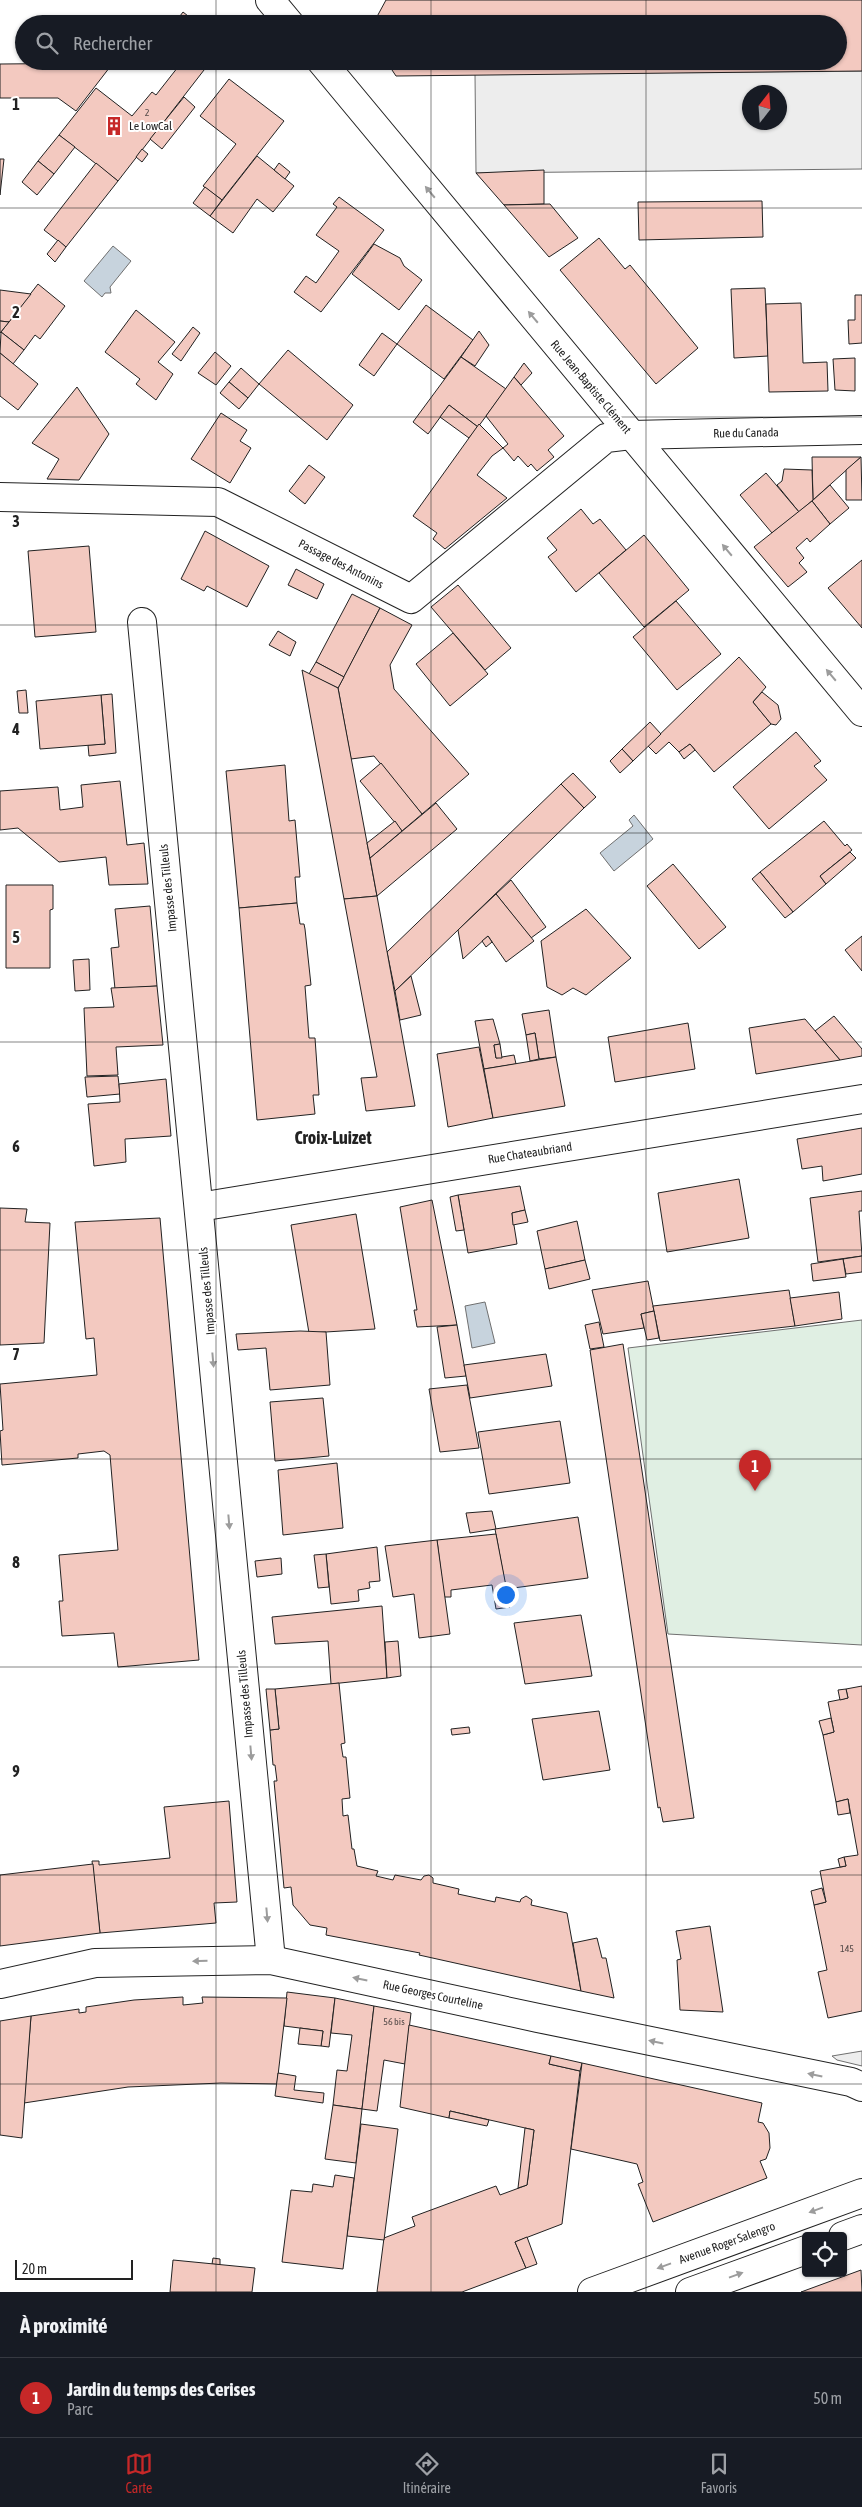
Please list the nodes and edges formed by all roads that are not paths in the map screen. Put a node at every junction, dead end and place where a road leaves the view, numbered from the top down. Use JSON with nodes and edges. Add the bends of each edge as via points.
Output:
{"nodes":[{"id":1,"x":270,"y":0,"type":"edge"},
{"id":2,"x":282,"y":15,"type":"edge"},
{"id":3,"x":328,"y":70,"type":"edge"},
{"id":4,"x":862,"y":430,"type":"edge"},
{"id":5,"x":631,"y":435,"type":"junction"},
{"id":6,"x":0,"y":497,"type":"edge"},
{"id":7,"x":142,"y":622,"type":"dead end"},
{"id":8,"x":862,"y":712,"type":"edge"},
{"id":9,"x":862,"y":1099,"type":"edge"},
{"id":10,"x":199,"y":1207,"type":"junction"},
{"id":11,"x":271,"y":1960,"type":"junction"},
{"id":12,"x":0,"y":1984,"type":"edge"},
{"id":13,"x":862,"y":2087,"type":"edge"},
{"id":14,"x":862,"y":2193,"type":"edge"},
{"id":15,"x":862,"y":2229,"type":"edge"},
{"id":16,"x":847,"y":2235,"type":"edge"},
{"id":17,"x":802,"y":2251,"type":"edge"},
{"id":18,"x":592,"y":2292,"type":"edge"},
{"id":19,"x":690,"y":2292,"type":"edge"}],
"edges":[{"from":1,"to":2,"type":"street"},
{"from":5,"to":3,"type":"street","name":"Rue Jean-Baptiste Clément","one_way":true},
{"from":4,"to":5,"type":"street","name":"Rue du Canada"},
{"from":5,"to":6,"type":"street","name":"Passage des Antonins","via":[[606,438],[410,599],[218,502]]},
{"from":8,"to":5,"type":"street","name":"Rue Jean-Baptiste Clément","one_way":true},
{"from":7,"to":10,"type":"street","name":"Impasse des Tilleuls"},
{"from":9,"to":10,"type":"street","name":"Rue Chateaubriand"},
{"from":10,"to":11,"type":"street","name":"Impasse des Tilleuls","one_way":true},
{"from":11,"to":12,"type":"street","name":"Rue Georges Courteline","one_way":true,"via":[[95,1963]]},
{"from":13,"to":11,"type":"street","name":"Rue Georges Courteline","one_way":true,"via":[[842,2080]]},
{"from":14,"to":18,"type":"street","name":"Avenue Roger Salengro","one_way":true},
{"from":15,"to":16,"type":"street"},
{"from":19,"to":17,"type":"street","one_way":true}]}
